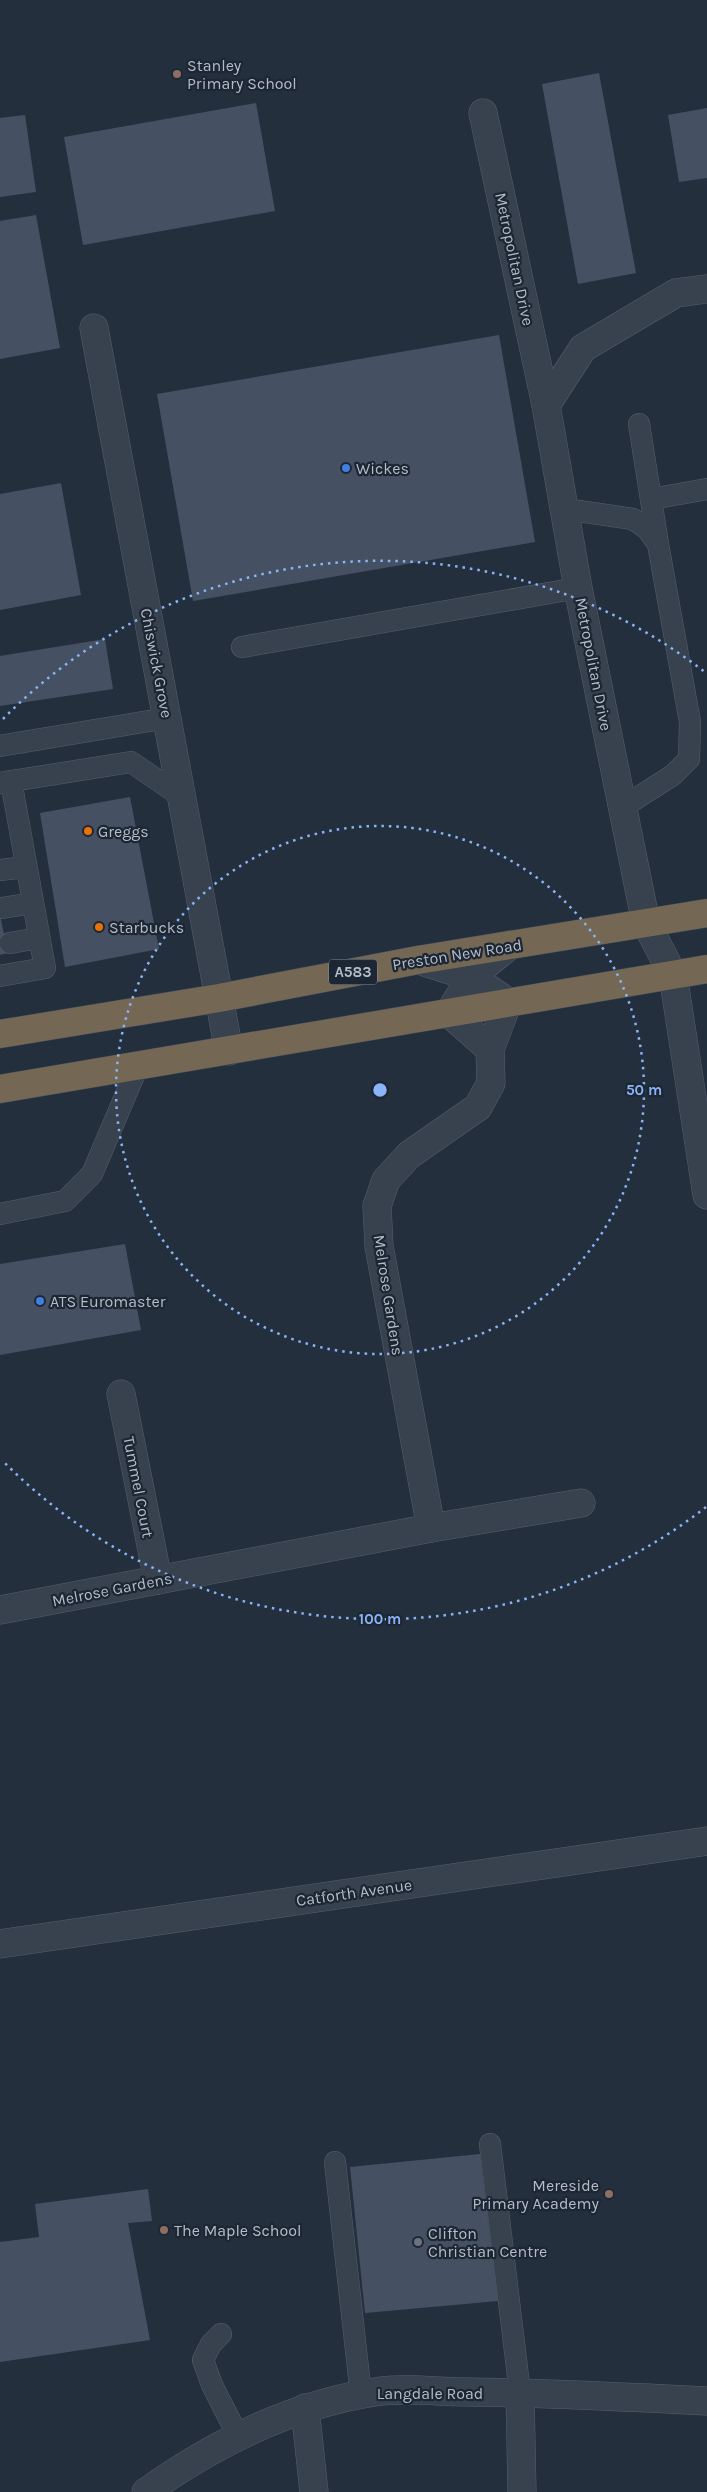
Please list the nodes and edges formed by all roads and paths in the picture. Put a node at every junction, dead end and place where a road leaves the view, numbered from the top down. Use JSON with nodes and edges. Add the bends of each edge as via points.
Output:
{"nodes":[{"id":1,"x":483,"y":113,"type":"dead end"},
{"id":2,"x":707,"y":289,"type":"edge"},
{"id":3,"x":94,"y":328,"type":"dead end"},
{"id":4,"x":546,"y":405,"type":"junction"},
{"id":5,"x":639,"y":424,"type":"dead end"},
{"id":6,"x":707,"y":489,"type":"edge"},
{"id":7,"x":651,"y":499,"type":"junction"},
{"id":8,"x":564,"y":509,"type":"junction"},
{"id":9,"x":658,"y":544,"type":"junction"},
{"id":10,"x":578,"y":588,"type":"junction"},
{"id":11,"x":242,"y":647,"type":"dead end"},
{"id":12,"x":168,"y":718,"type":"junction"},
{"id":13,"x":0,"y":746,"type":"edge"},
{"id":14,"x":6,"y":790,"type":"edge"},
{"id":15,"x":182,"y":797,"type":"junction"},
{"id":16,"x":623,"y":806,"type":"junction"},
{"id":17,"x":10,"y":830,"type":"edge"},
{"id":18,"x":26,"y":866,"type":"junction"},
{"id":19,"x":0,"y":870,"type":"edge"},
{"id":20,"x":33,"y":903,"type":"junction"},
{"id":21,"x":2,"y":908,"type":"dead end"},
{"id":22,"x":707,"y":913,"type":"edge"},
{"id":23,"x":646,"y":923,"type":"junction"},
{"id":24,"x":39,"y":938,"type":"junction"},
{"id":25,"x":10,"y":943,"type":"dead end"},
{"id":26,"x":510,"y":945,"type":"junction"},
{"id":27,"x":418,"y":960,"type":"junction"},
{"id":28,"x":707,"y":969,"type":"edge"},
{"id":29,"x":673,"y":975,"type":"junction"},
{"id":30,"x":0,"y":976,"type":"edge"},
{"id":31,"x":471,"y":976,"type":"junction"},
{"id":32,"x":219,"y":998,"type":"junction"},
{"id":33,"x":508,"y":1002,"type":"junction"},
{"id":34,"x":449,"y":1013,"type":"junction"},
{"id":35,"x":0,"y":1034,"type":"edge"},
{"id":36,"x":490,"y":1049,"type":"junction"},
{"id":37,"x":229,"y":1051,"type":"junction"},
{"id":38,"x":138,"y":1066,"type":"junction"},
{"id":39,"x":0,"y":1089,"type":"edge"},
{"id":40,"x":701,"y":1123,"type":"edge"},
{"id":41,"x":707,"y":1195,"type":"edge"},
{"id":42,"x":0,"y":1214,"type":"edge"},
{"id":43,"x":121,"y":1394,"type":"dead end"},
{"id":44,"x":580,"y":1503,"type":"dead end"},
{"id":45,"x":431,"y":1528,"type":"junction"},
{"id":46,"x":158,"y":1580,"type":"junction"},
{"id":47,"x":0,"y":1610,"type":"edge"},
{"id":48,"x":707,"y":1841,"type":"edge"},
{"id":49,"x":0,"y":1944,"type":"edge"},
{"id":50,"x":490,"y":2144,"type":"dead end"},
{"id":51,"x":335,"y":2162,"type":"dead end"},
{"id":52,"x":222,"y":2334,"type":"dead end"},
{"id":53,"x":520,"y":2393,"type":"junction"},
{"id":54,"x":361,"y":2394,"type":"junction"},
{"id":55,"x":707,"y":2401,"type":"edge"},
{"id":56,"x":305,"y":2408,"type":"junction"},
{"id":57,"x":238,"y":2436,"type":"junction"},
{"id":58,"x":146,"y":2492,"type":"edge"},
{"id":59,"x":314,"y":2492,"type":"edge"},
{"id":60,"x":522,"y":2492,"type":"edge"}],
"edges":[{"from":1,"to":4,"type":"street","name":"Metropolitan Drive"},
{"from":2,"to":4,"type":"street","via":[[676,293],[583,348]]},
{"from":3,"to":12,"type":"street","name":"Chiswick Grove"},
{"from":4,"to":8,"type":"street","name":"Metropolitan Drive"},
{"from":5,"to":7,"type":"lane"},
{"from":6,"to":7,"type":"lane"},
{"from":7,"to":9,"type":"lane"},
{"from":8,"to":9,"type":"lane","via":[[633,519],[647,529]]},
{"from":8,"to":10,"type":"street","name":"Metropolitan Drive"},
{"from":9,"to":16,"type":"lane","via":[[690,722],[689,759],[673,775]]},
{"from":10,"to":11,"type":"lane"},
{"from":10,"to":16,"type":"street","name":"Metropolitan Drive"},
{"from":12,"to":13,"type":"lane"},
{"from":12,"to":15,"type":"street","name":"Chiswick Grove"},
{"from":14,"to":15,"type":"lane","via":[[130,762]]},
{"from":14,"to":17,"type":"lane"},
{"from":15,"to":32,"type":"street","name":"Chiswick Grove"},
{"from":16,"to":23,"type":"street","name":"Metropolitan Drive"},
{"from":17,"to":18,"type":"lane"},
{"from":18,"to":19,"type":"lane"},
{"from":18,"to":20,"type":"lane"},
{"from":20,"to":21,"type":"lane"},
{"from":20,"to":24,"type":"lane"},
{"from":22,"to":23,"type":"highway","name":"Preston New Road","number":"A583"},
{"from":23,"to":26,"type":"highway","name":"Preston New Road","number":"A583"},
{"from":23,"to":29,"type":"street","name":"Metropolitan Drive"},
{"from":24,"to":25,"type":"lane"},
{"from":24,"to":30,"type":"lane","via":[[44,968]]},
{"from":26,"to":27,"type":"highway","name":"Preston New Road","number":"A583"},
{"from":26,"to":31,"type":"street"},
{"from":27,"to":31,"type":"street"},
{"from":27,"to":32,"type":"highway","name":"Preston New Road","number":"A583"},
{"from":28,"to":29,"type":"highway"},
{"from":29,"to":33,"type":"highway"},
{"from":29,"to":40,"type":"street","name":"Metropolitan Drive"},
{"from":31,"to":33,"type":"street"},
{"from":31,"to":34,"type":"street"},
{"from":32,"to":35,"type":"highway","name":"Preston New Road","number":"A583"},
{"from":32,"to":37,"type":"street","name":"Chiswick Grove"},
{"from":33,"to":34,"type":"highway"},
{"from":33,"to":36,"type":"street"},
{"from":34,"to":36,"type":"street"},
{"from":34,"to":37,"type":"highway"},
{"from":36,"to":45,"type":"street","name":"Melrose Gardens","via":[[491,1083],[478,1107],[409,1155],[386,1180],[377,1206],[378,1246]]},
{"from":37,"to":38,"type":"highway"},
{"from":38,"to":39,"type":"highway"},
{"from":38,"to":42,"type":"lane","via":[[92,1174],[65,1201]]},
{"from":40,"to":41,"type":"street","name":"Metropolitan Drive"},
{"from":43,"to":46,"type":"street","name":"Tummel Court"},
{"from":44,"to":45,"type":"street","name":"Melrose Gardens"},
{"from":45,"to":46,"type":"street","name":"Melrose Gardens"},
{"from":46,"to":47,"type":"street","name":"Melrose Gardens"},
{"from":48,"to":49,"type":"street","name":"Catforth Avenue"},
{"from":50,"to":53,"type":"lane"},
{"from":51,"to":54,"type":"lane"},
{"from":52,"to":57,"type":"lane","via":[[211,2344],[203,2360]]},
{"from":53,"to":54,"type":"street","name":"Langdale Road","via":[[388,2391]]},
{"from":53,"to":55,"type":"street","name":"Langdale Road"},
{"from":53,"to":60,"type":"street"},
{"from":54,"to":56,"type":"street","name":"Langdale Road"},
{"from":56,"to":57,"type":"street","name":"Langdale Road","via":[[271,2419]]},
{"from":56,"to":59,"type":"street"},
{"from":57,"to":58,"type":"street","name":"Langdale Road"}]}
